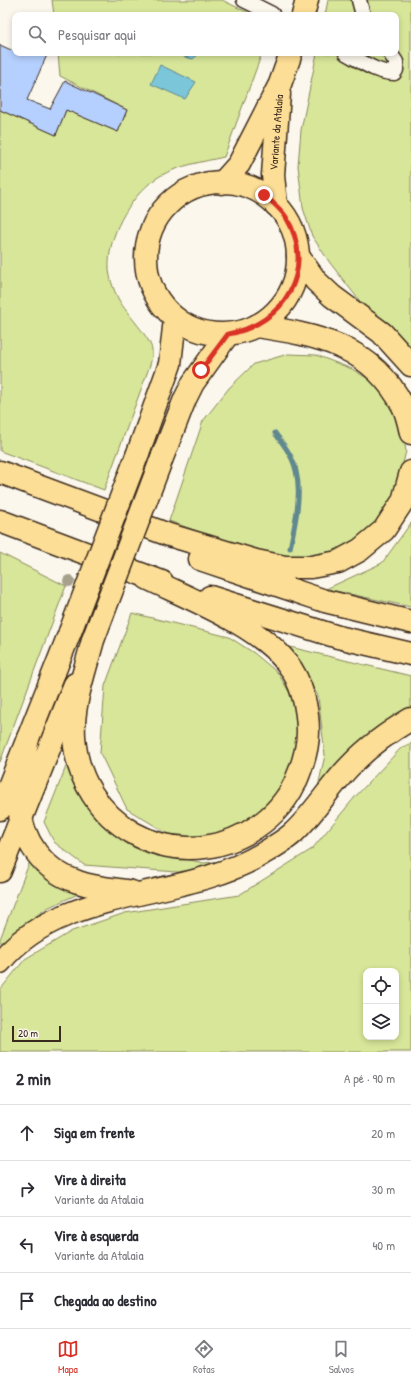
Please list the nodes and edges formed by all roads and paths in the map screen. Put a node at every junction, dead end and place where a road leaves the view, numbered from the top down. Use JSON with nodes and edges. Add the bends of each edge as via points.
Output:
{"nodes":[{"id":1,"x":244,"y":0,"type":"edge"},
{"id":2,"x":308,"y":0,"type":"edge"},
{"id":3,"x":359,"y":0,"type":"edge"},
{"id":4,"x":268,"y":12,"type":"edge"},
{"id":5,"x":304,"y":12,"type":"edge"},
{"id":6,"x":362,"y":12,"type":"edge"},
{"id":7,"x":290,"y":56,"type":"edge"},
{"id":8,"x":351,"y":56,"type":"edge"},
{"id":9,"x":392,"y":56,"type":"edge"},
{"id":10,"x":280,"y":84,"type":"junction"},
{"id":11,"x":222,"y":183,"type":"junction"},
{"id":12,"x":276,"y":205,"type":"junction"},
{"id":13,"x":298,"y":256,"type":"junction"},
{"id":14,"x":175,"y":318,"type":"junction"},
{"id":15,"x":256,"y":326,"type":"junction"},
{"id":16,"x":228,"y":334,"type":"junction"},
{"id":17,"x":411,"y":365,"type":"edge"},
{"id":18,"x":411,"y":432,"type":"edge"},
{"id":19,"x":0,"y":472,"type":"edge"},
{"id":20,"x":411,"y":472,"type":"edge"},
{"id":21,"x":0,"y":483,"type":"edge"},
{"id":22,"x":0,"y":521,"type":"edge"},
{"id":23,"x":147,"y":578,"type":"junction"},
{"id":24,"x":411,"y":622,"type":"edge"},
{"id":25,"x":92,"y":640,"type":"junction"},
{"id":26,"x":411,"y":654,"type":"edge"},
{"id":27,"x":411,"y":720,"type":"edge"},
{"id":28,"x":28,"y":738,"type":"junction"},
{"id":29,"x":0,"y":809,"type":"edge"},
{"id":30,"x":21,"y":818,"type":"junction"},
{"id":31,"x":0,"y":871,"type":"edge"},
{"id":32,"x":144,"y":894,"type":"junction"},
{"id":33,"x":0,"y":962,"type":"edge"}],
"edges":[{"from":1,"to":4,"type":"street"},
{"from":2,"to":5,"type":"main road"},
{"from":3,"to":6,"type":"street"},
{"from":7,"to":10,"type":"main road","name":"Variante da Atalaia"},
{"from":8,"to":9,"type":"street","via":[[377,70],[394,74],[396,62]]},
{"from":10,"to":11,"type":"main road","name":"Variante da Atalaia","via":[[239,164]]},
{"from":10,"to":12,"type":"main road","name":"Variante da Atalaia","via":[[274,175]]},
{"from":11,"to":12,"type":"main road","via":[[251,188]]},
{"from":11,"to":14,"type":"main road","via":[[208,184],[182,194],[161,214],[154,227],[147,254],[150,283],[156,296]]},
{"from":12,"to":13,"type":"main road","via":[[292,228]]},
{"from":13,"to":15,"type":"main road","via":[[297,271],[287,298],[268,319]]},
{"from":13,"to":17,"type":"main road","via":[[316,281],[382,333]]},
{"from":14,"to":16,"type":"main road","via":[[200,331]]},
{"from":14,"to":28,"type":"main road","bridge":true,"via":[[170,364]]},
{"from":15,"to":16,"type":"main road"},
{"from":15,"to":18,"type":"main road","via":[[316,337],[335,343],[363,358],[387,379],[404,407]]},
{"from":16,"to":25,"type":"main road","bridge":true,"via":[[192,383]]},
{"from":19,"to":20,"type":"main road","via":[[169,535],[256,561],[285,567],[311,567],[338,562],[360,550],[384,530],[403,501]]},
{"from":21,"to":24,"type":"main road","via":[[36,502],[175,551],[325,601]]},
{"from":22,"to":23,"type":"main road"},
{"from":23,"to":25,"type":"main road","via":[[244,626],[268,643],[288,664],[301,689],[308,714],[308,741],[302,768],[290,792],[275,812],[257,827],[235,839],[208,847],[183,848],[156,844],[131,834],[111,817],[97,802],[85,782],[76,758],[76,709]]},
{"from":23,"to":26,"type":"main road","via":[[338,638]]},
{"from":25,"to":30,"type":"main road"},
{"from":27,"to":32,"type":"main road","via":[[385,734],[351,764],[292,834],[261,854],[228,870]]},
{"from":28,"to":29,"type":"main road"},
{"from":28,"to":30,"type":"main road","via":[[18,804]]},
{"from":30,"to":31,"type":"main road"},
{"from":30,"to":32,"type":"main road","via":[[33,850],[53,871],[77,882]]},
{"from":32,"to":33,"type":"main road","via":[[124,897],[59,918],[33,932]]}]}
